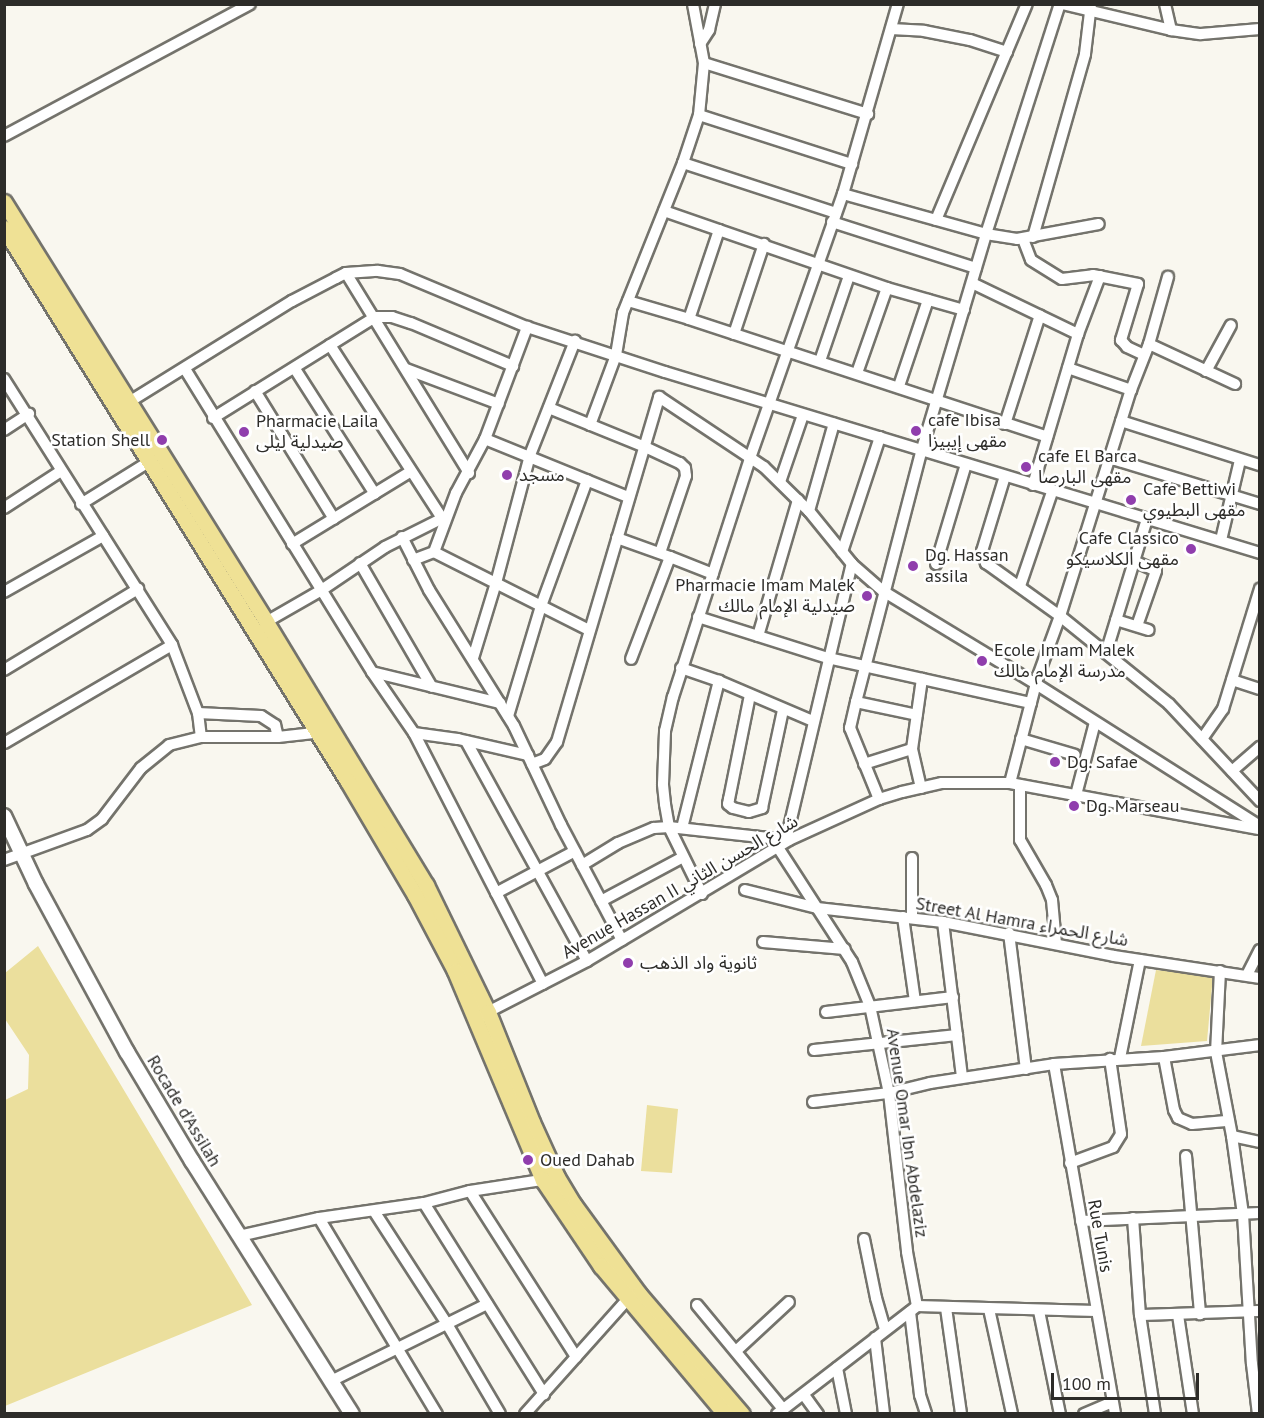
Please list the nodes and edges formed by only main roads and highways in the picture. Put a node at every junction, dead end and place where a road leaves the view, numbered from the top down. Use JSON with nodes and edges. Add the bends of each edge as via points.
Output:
{"nodes":[{"id":1,"x":4,"y":202,"type":"edge"},
{"id":2,"x":4,"y":228,"type":"edge"},
{"id":3,"x":325,"y":731,"type":"junction"},
{"id":4,"x":550,"y":1178,"type":"junction"},
{"id":5,"x":725,"y":1413,"type":"edge"},
{"id":6,"x":742,"y":1413,"type":"edge"}],
"edges":[{"from":1,"to":3,"type":"main road","via":[[266,621]]},
{"from":2,"to":3,"type":"main road"},
{"from":3,"to":4,"type":"main road","via":[[482,1015]]},
{"from":4,"to":5,"type":"main road","via":[[601,1266]]},
{"from":4,"to":6,"type":"main road","via":[[632,1284]]}]}
